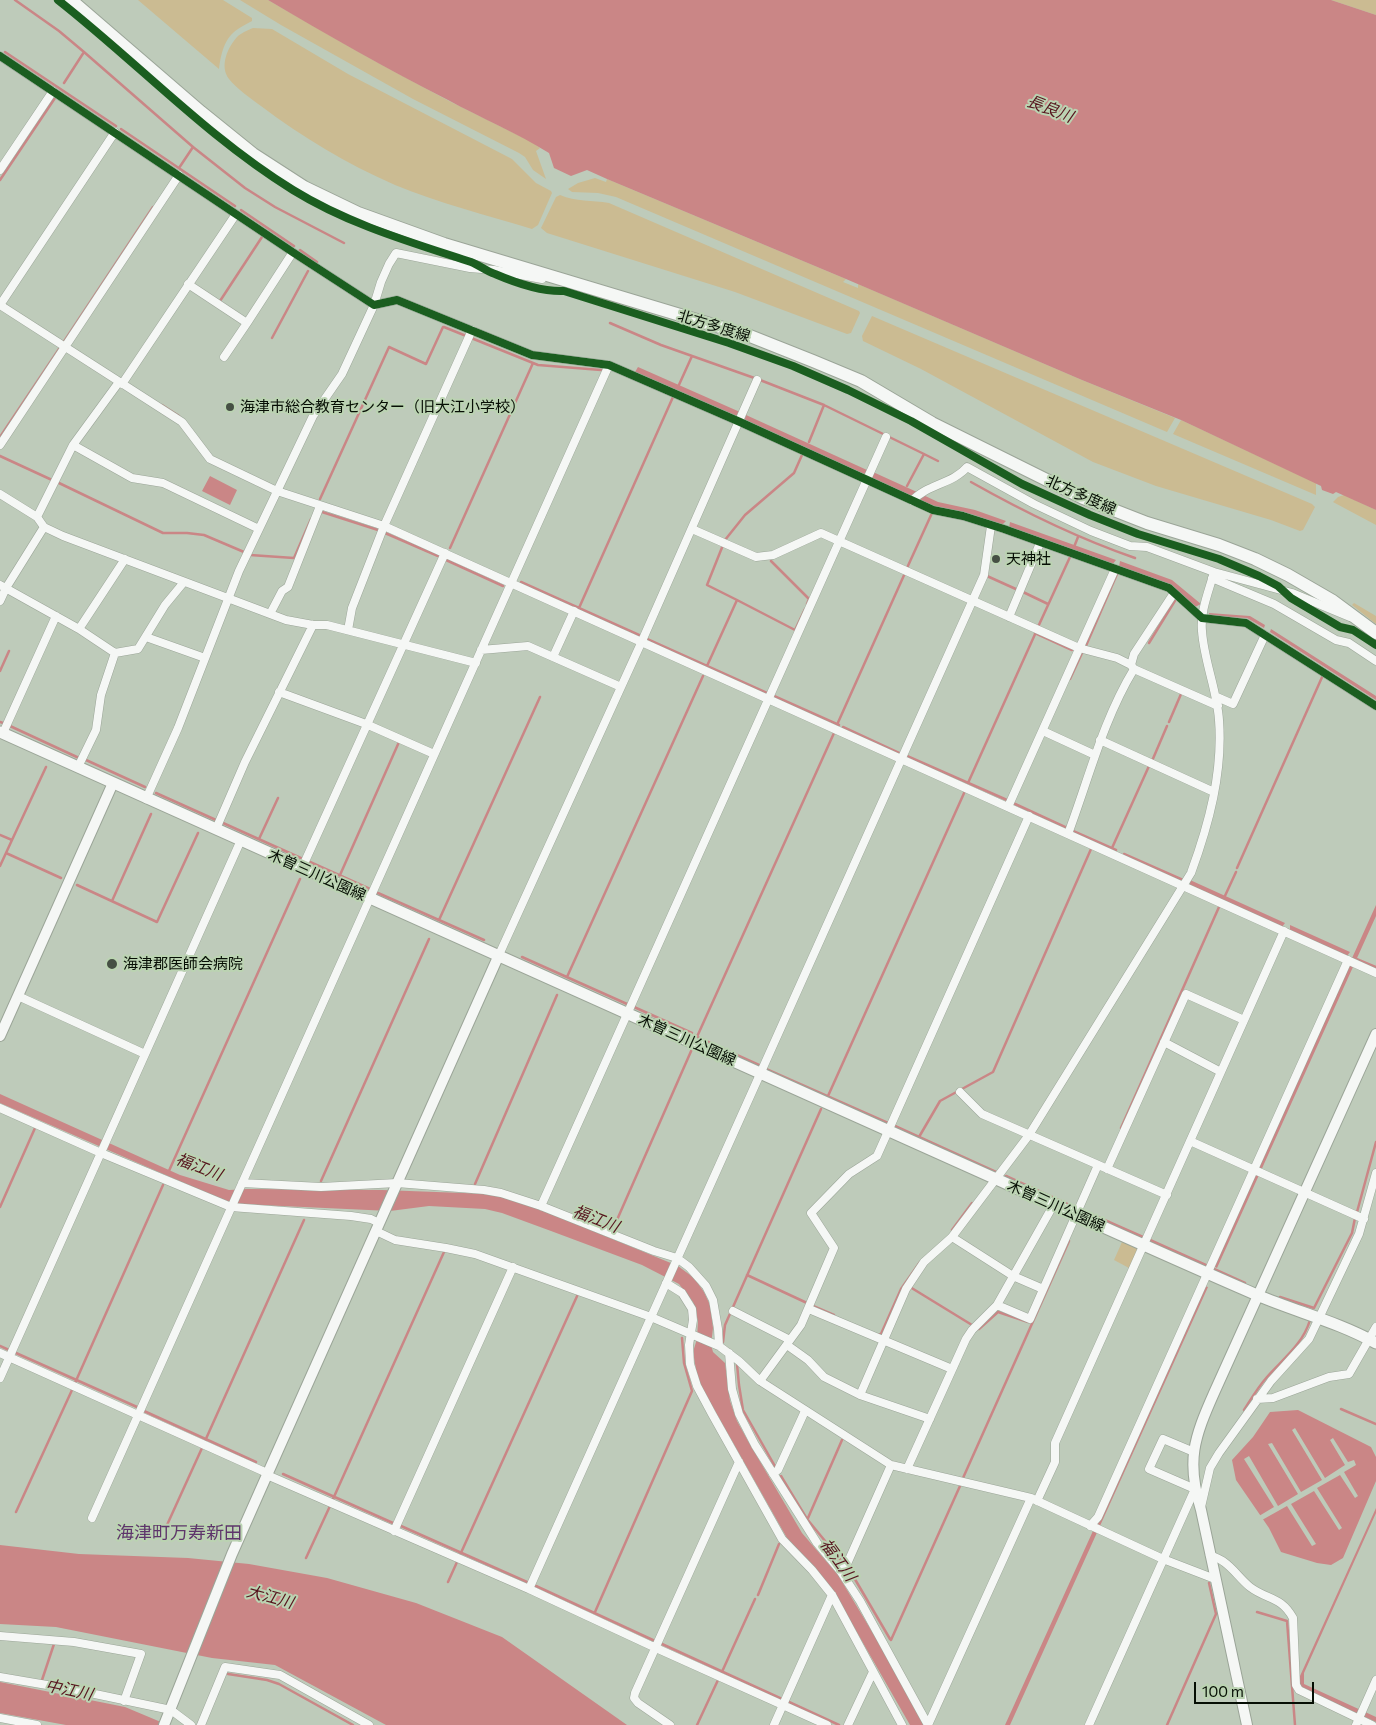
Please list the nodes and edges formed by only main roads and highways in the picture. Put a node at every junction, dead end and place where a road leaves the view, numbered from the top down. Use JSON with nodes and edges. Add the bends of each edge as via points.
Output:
{"nodes":[{"id":1,"x":71,"y":0,"type":"edge"},
{"id":2,"x":1376,"y":634,"type":"edge"},
{"id":3,"x":2,"y":733,"type":"edge"},
{"id":4,"x":1372,"y":1340,"type":"edge"}],
"edges":[{"from":1,"to":2,"type":"main road","name":"北方多度線","via":[[201,112],[254,154],[304,187],[358,213],[444,244],[750,336],[821,364],[860,381],[932,422],[1083,498],[1147,523],[1220,545],[1288,574],[1327,597]]},
{"from":3,"to":4,"type":"main road","name":"木曽三川公園線","via":[[1207,1273]]}]}
